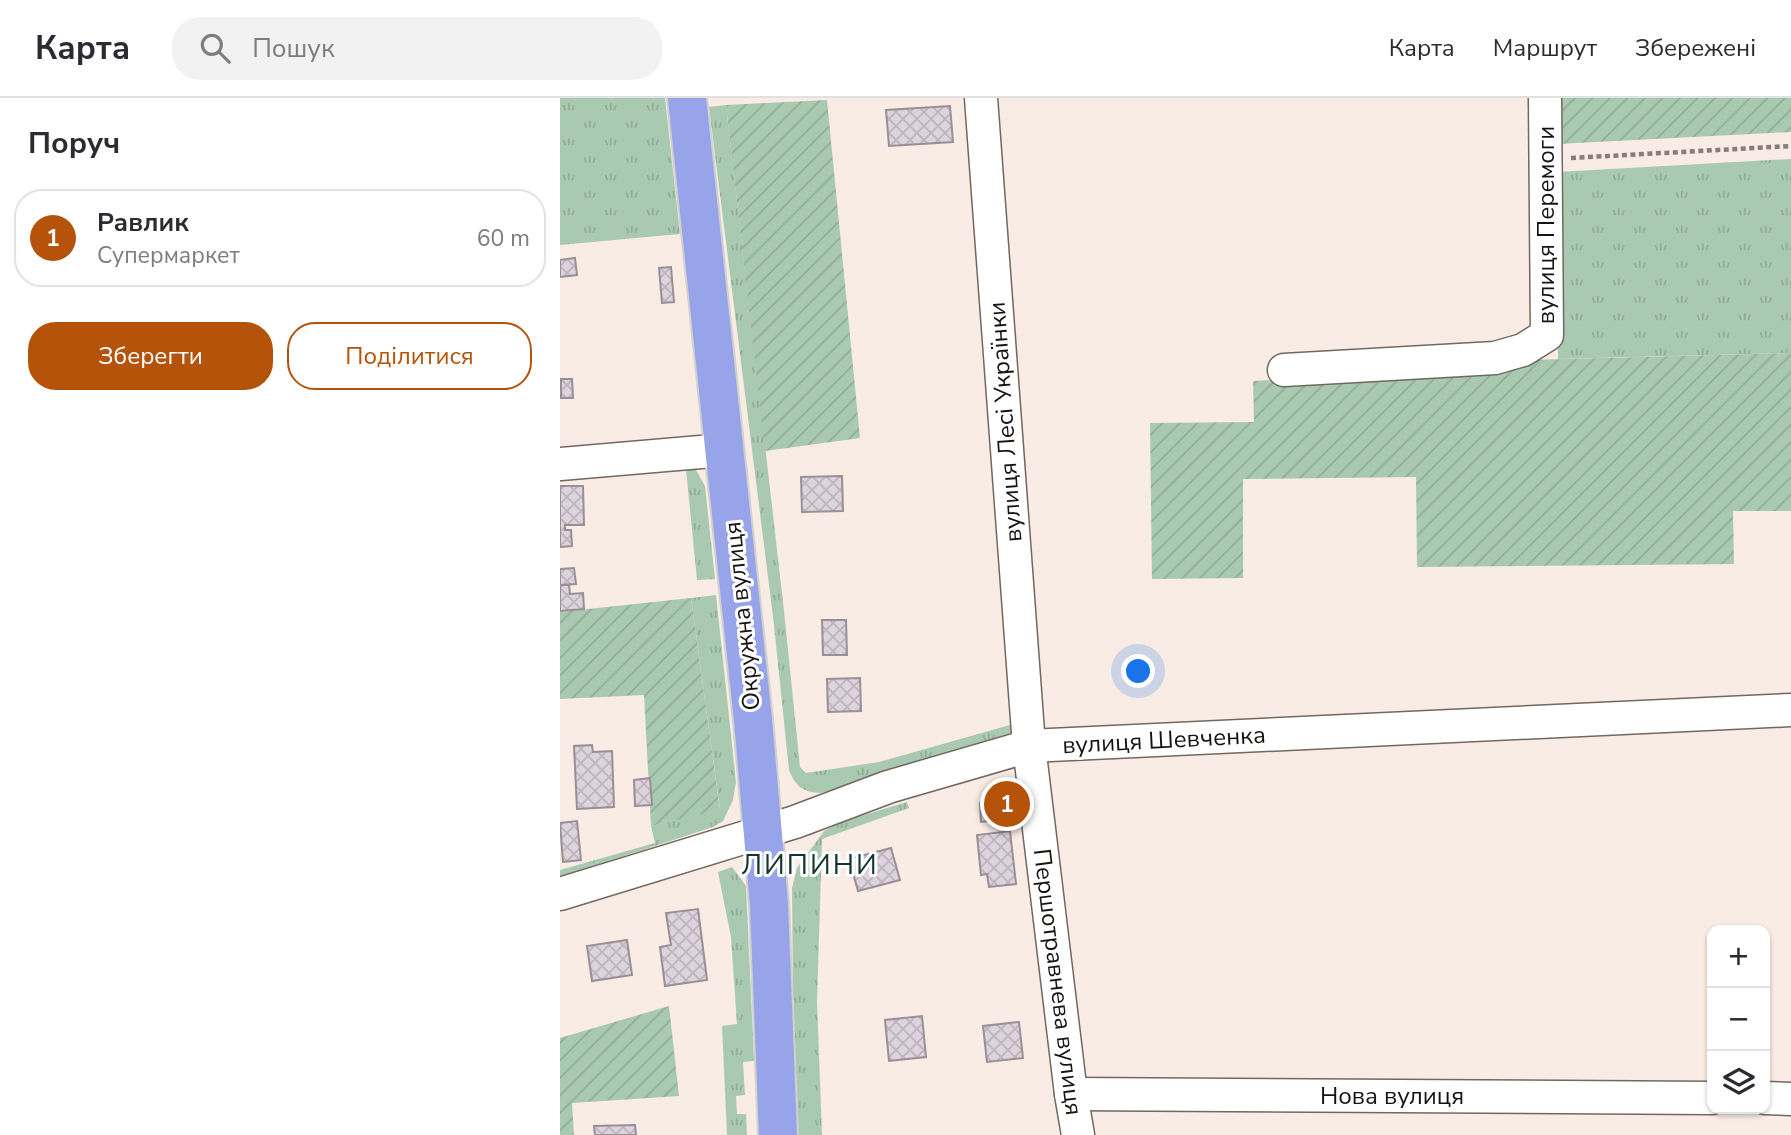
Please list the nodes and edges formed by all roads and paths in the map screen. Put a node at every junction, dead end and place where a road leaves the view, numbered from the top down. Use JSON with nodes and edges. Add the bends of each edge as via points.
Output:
{"nodes":[{"id":1,"x":687,"y":98,"type":"edge"},
{"id":2,"x":981,"y":98,"type":"edge"},
{"id":3,"x":1545,"y":98,"type":"edge"},
{"id":4,"x":1791,"y":146,"type":"edge"},
{"id":5,"x":1546,"y":159,"type":"junction"},
{"id":6,"x":1284,"y":370,"type":"dead end"},
{"id":7,"x":724,"y":450,"type":"junction"},
{"id":8,"x":560,"y":464,"type":"edge"},
{"id":9,"x":1791,"y":710,"type":"edge"},
{"id":10,"x":1029,"y":746,"type":"junction"},
{"id":11,"x":762,"y":831,"type":"junction"},
{"id":12,"x":560,"y":894,"type":"edge"},
{"id":13,"x":1071,"y":1094,"type":"junction"},
{"id":14,"x":1707,"y":1098,"type":"edge"},
{"id":15,"x":1770,"y":1098,"type":"edge"},
{"id":16,"x":1791,"y":1099,"type":"edge"},
{"id":17,"x":778,"y":1135,"type":"edge"},
{"id":18,"x":1078,"y":1135,"type":"edge"}],
"edges":[{"from":1,"to":7,"type":"highway","name":"Окружна вулиця"},
{"from":2,"to":10,"type":"street","name":"вулиця Лесі Українки"},
{"from":3,"to":5,"type":"street","name":"вулиця Перемоги"},
{"from":4,"to":5,"type":"path"},
{"from":5,"to":6,"type":"street","name":"вулиця Перемоги","via":[[1547,335],[1523,350],[1495,358]]},
{"from":7,"to":8,"type":"street"},
{"from":7,"to":11,"type":"highway","name":"Окружна вулиця"},
{"from":9,"to":10,"type":"street","name":"вулиця Шевченка"},
{"from":10,"to":11,"type":"street","name":"вулиця Шевченка","via":[[888,787]]},
{"from":10,"to":13,"type":"street","name":"Першотравнева вулиця"},
{"from":11,"to":12,"type":"street","name":"вулиця Шевченка"},
{"from":11,"to":17,"type":"highway","name":"Окружна вулиця"},
{"from":13,"to":14,"type":"street","name":"Нова вулиця"},
{"from":13,"to":18,"type":"street","name":"Першотравнева вулиця"},
{"from":15,"to":16,"type":"street"}]}
